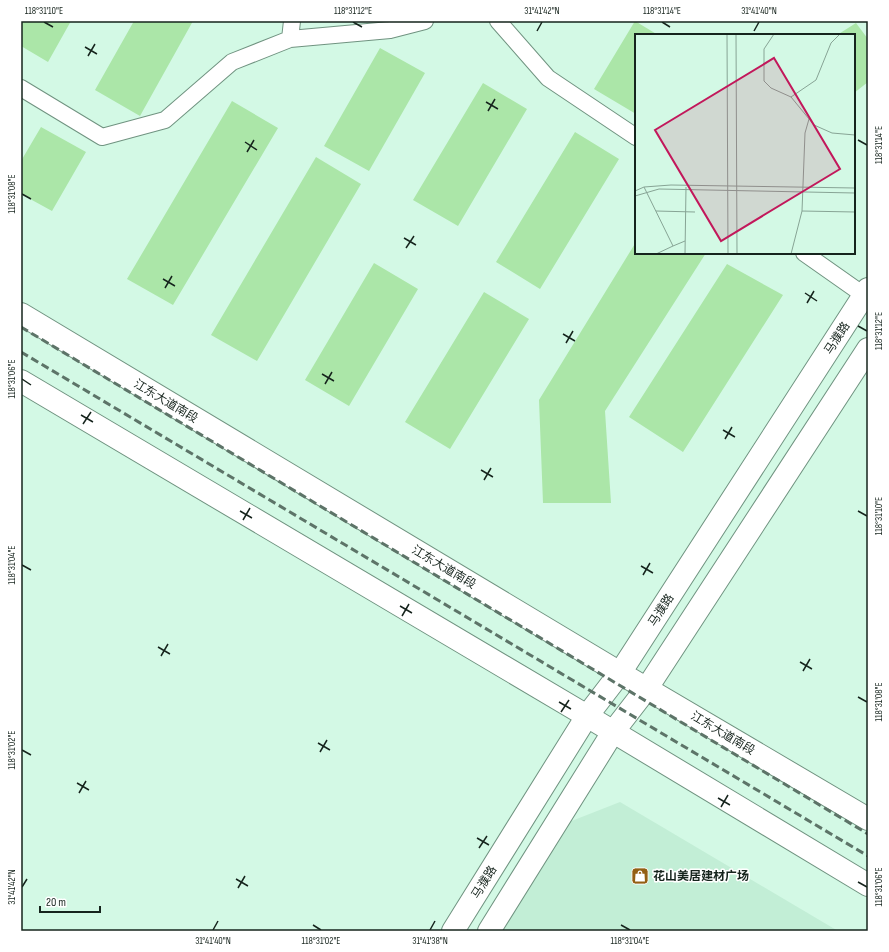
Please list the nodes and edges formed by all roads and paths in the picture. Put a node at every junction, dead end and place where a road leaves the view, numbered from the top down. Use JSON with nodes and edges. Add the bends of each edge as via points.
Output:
{"nodes":[{"id":1,"x":292,"y":21,"type":"edge"},
{"id":2,"x":425,"y":21,"type":"edge"},
{"id":3,"x":498,"y":21,"type":"edge"},
{"id":4,"x":290,"y":39,"type":"junction"},
{"id":5,"x":21,"y":88,"type":"edge"},
{"id":6,"x":635,"y":136,"type":"edge"},
{"id":7,"x":806,"y":254,"type":"edge"},
{"id":8,"x":867,"y":294,"type":"edge"},
{"id":9,"x":21,"y":314,"type":"edge"},
{"id":10,"x":868,"y":349,"type":"edge"},
{"id":11,"x":21,"y":381,"type":"edge"},
{"id":12,"x":620,"y":673,"type":"junction"},
{"id":13,"x":646,"y":688,"type":"junction"},
{"id":14,"x":587,"y":716,"type":"junction"},
{"id":15,"x":613,"y":732,"type":"junction"},
{"id":16,"x":868,"y":819,"type":"edge"},
{"id":17,"x":868,"y":885,"type":"edge"},
{"id":18,"x":453,"y":931,"type":"edge"},
{"id":19,"x":489,"y":931,"type":"edge"}],
"edges":[{"from":1,"to":4,"type":"street"},
{"from":2,"to":4,"type":"street","via":[[390,30]]},
{"from":3,"to":6,"type":"street","via":[[548,78]]},
{"from":4,"to":5,"type":"street","via":[[232,62],[164,120],[102,137]]},
{"from":7,"to":8,"type":"street"},
{"from":8,"to":12,"type":"main road","name":"马濮路"},
{"from":9,"to":12,"type":"main road","name":"江东大道南段"},
{"from":10,"to":13,"type":"main road"},
{"from":11,"to":14,"type":"main road"},
{"from":12,"to":13,"type":"main road","name":"江东大道南段"},
{"from":12,"to":14,"type":"main road","name":"马濮路"},
{"from":13,"to":15,"type":"main road"},
{"from":13,"to":16,"type":"main road","name":"江东大道南段"},
{"from":14,"to":15,"type":"main road"},
{"from":14,"to":18,"type":"main road","name":"马濮路"},
{"from":15,"to":17,"type":"main road"},
{"from":15,"to":19,"type":"main road"}]}
